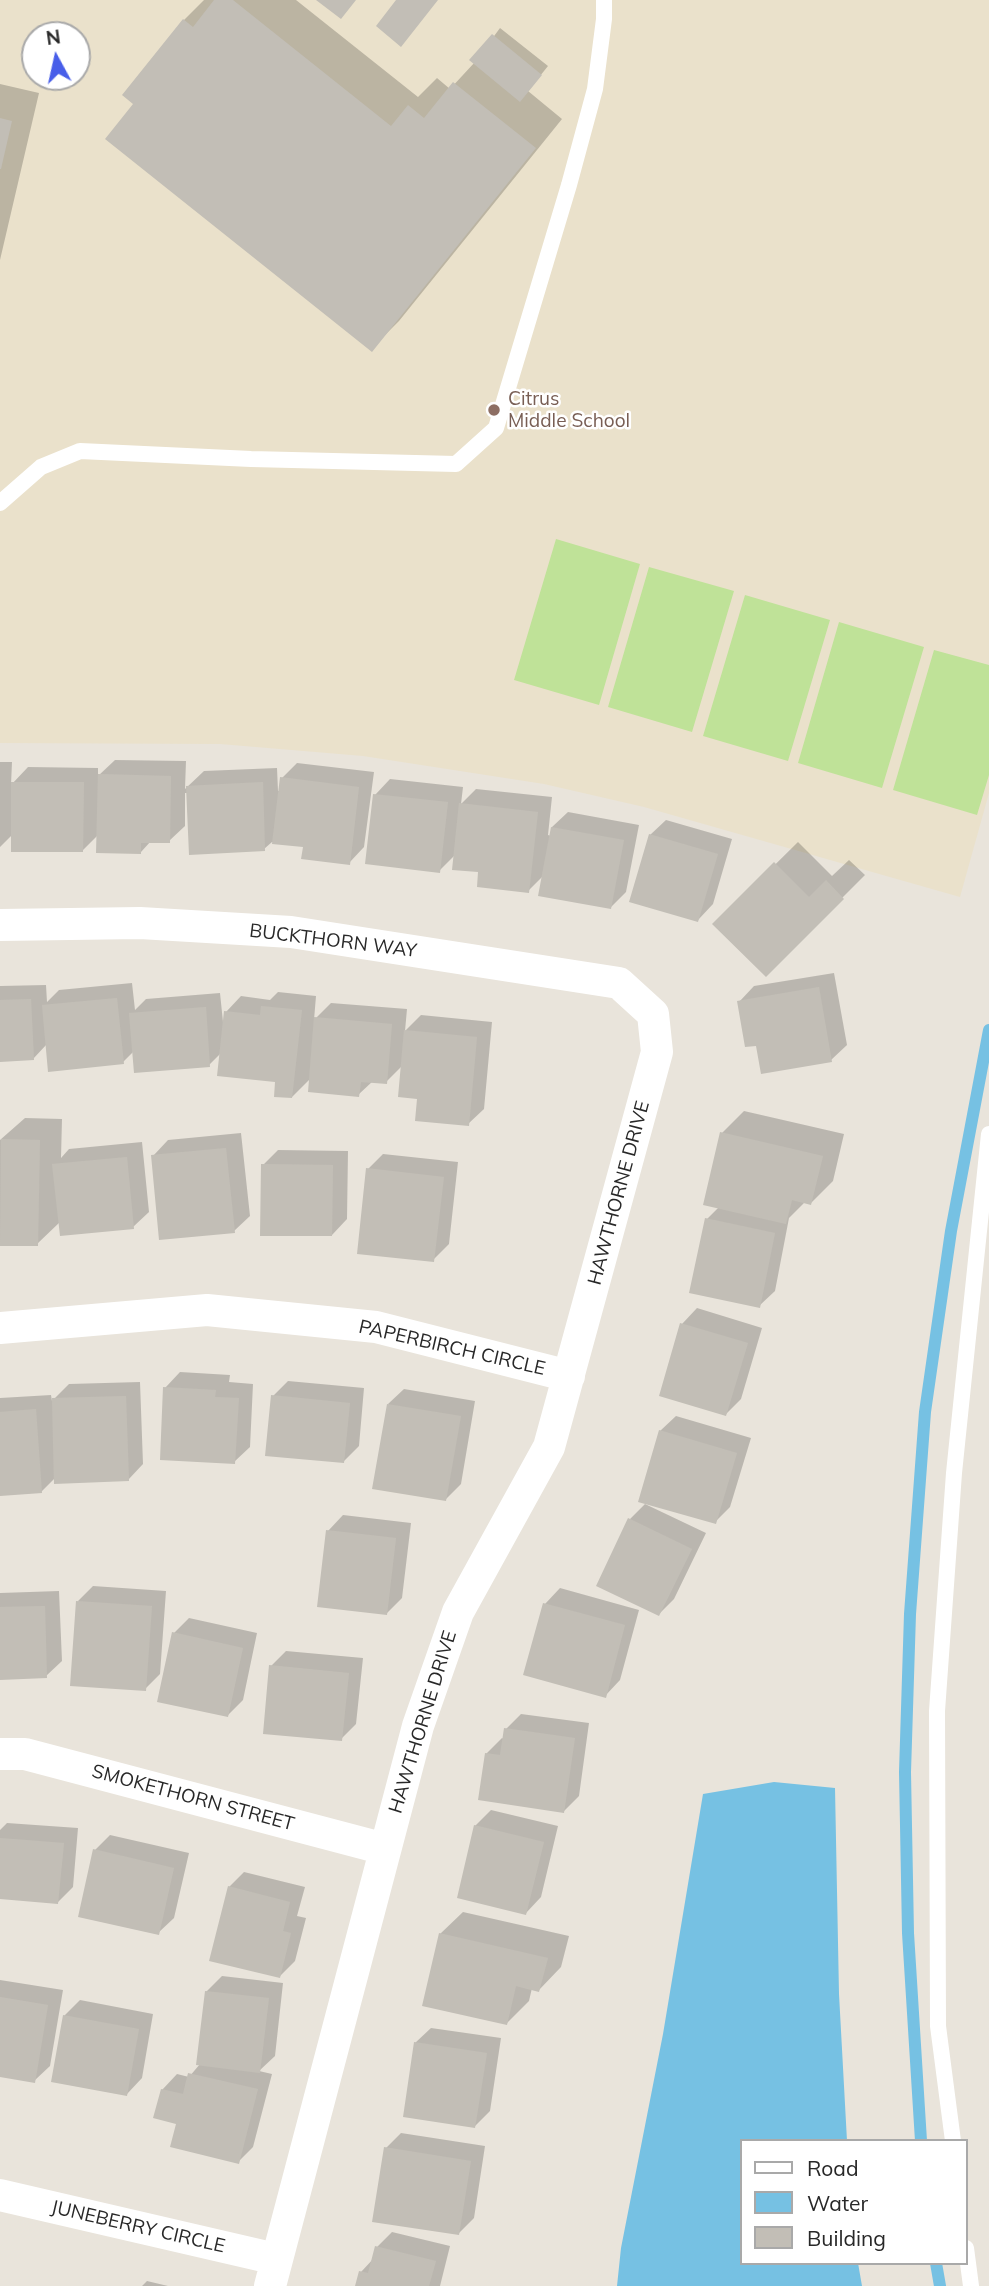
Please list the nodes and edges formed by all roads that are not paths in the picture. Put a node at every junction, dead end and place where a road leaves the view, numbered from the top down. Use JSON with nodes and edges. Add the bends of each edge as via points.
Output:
{"nodes":[{"id":1,"x":604,"y":0,"type":"edge"},
{"id":2,"x":0,"y":503,"type":"edge"},
{"id":3,"x":0,"y":925,"type":"edge"},
{"id":4,"x":653,"y":1014,"type":"joint"},
{"id":5,"x":989,"y":1134,"type":"edge"},
{"id":6,"x":0,"y":1328,"type":"edge"},
{"id":7,"x":569,"y":1376,"type":"junction"},
{"id":8,"x":0,"y":1754,"type":"edge"},
{"id":9,"x":385,"y":1849,"type":"junction"},
{"id":10,"x":953,"y":2139,"type":"edge"},
{"id":11,"x":0,"y":2195,"type":"edge"},
{"id":12,"x":968,"y":2263,"type":"edge"},
{"id":13,"x":273,"y":2273,"type":"edge"},
{"id":14,"x":971,"y":2286,"type":"edge"}],
"edges":[{"from":1,"to":2,"type":"lane","via":[[595,89],[496,428],[456,464],[80,452],[41,467]]},
{"from":3,"to":4,"type":"street","name":"BUCKTHORN WAY","via":[[140,923],[291,932],[619,983]]},
{"from":4,"to":7,"type":"street","name":"HAWTHORNE DRIVE","via":[[657,1052]]},
{"from":5,"to":10,"type":"lane","via":[[954,1473],[937,1711],[938,2026]]},
{"from":6,"to":7,"type":"street","name":"PAPERBIRCH CIRCLE","via":[[207,1310],[376,1327]]},
{"from":7,"to":9,"type":"street","name":"HAWTHORNE DRIVE","via":[[549,1447],[458,1612],[418,1726]]},
{"from":8,"to":9,"type":"street","name":"SMOKETHORN STREET","via":[[25,1754]]},
{"from":9,"to":13,"type":"street","name":"HAWTHORNE DRIVE"},
{"from":11,"to":13,"type":"street","name":"JUNEBERRY CIRCLE"},
{"from":12,"to":14,"type":"lane"}]}
